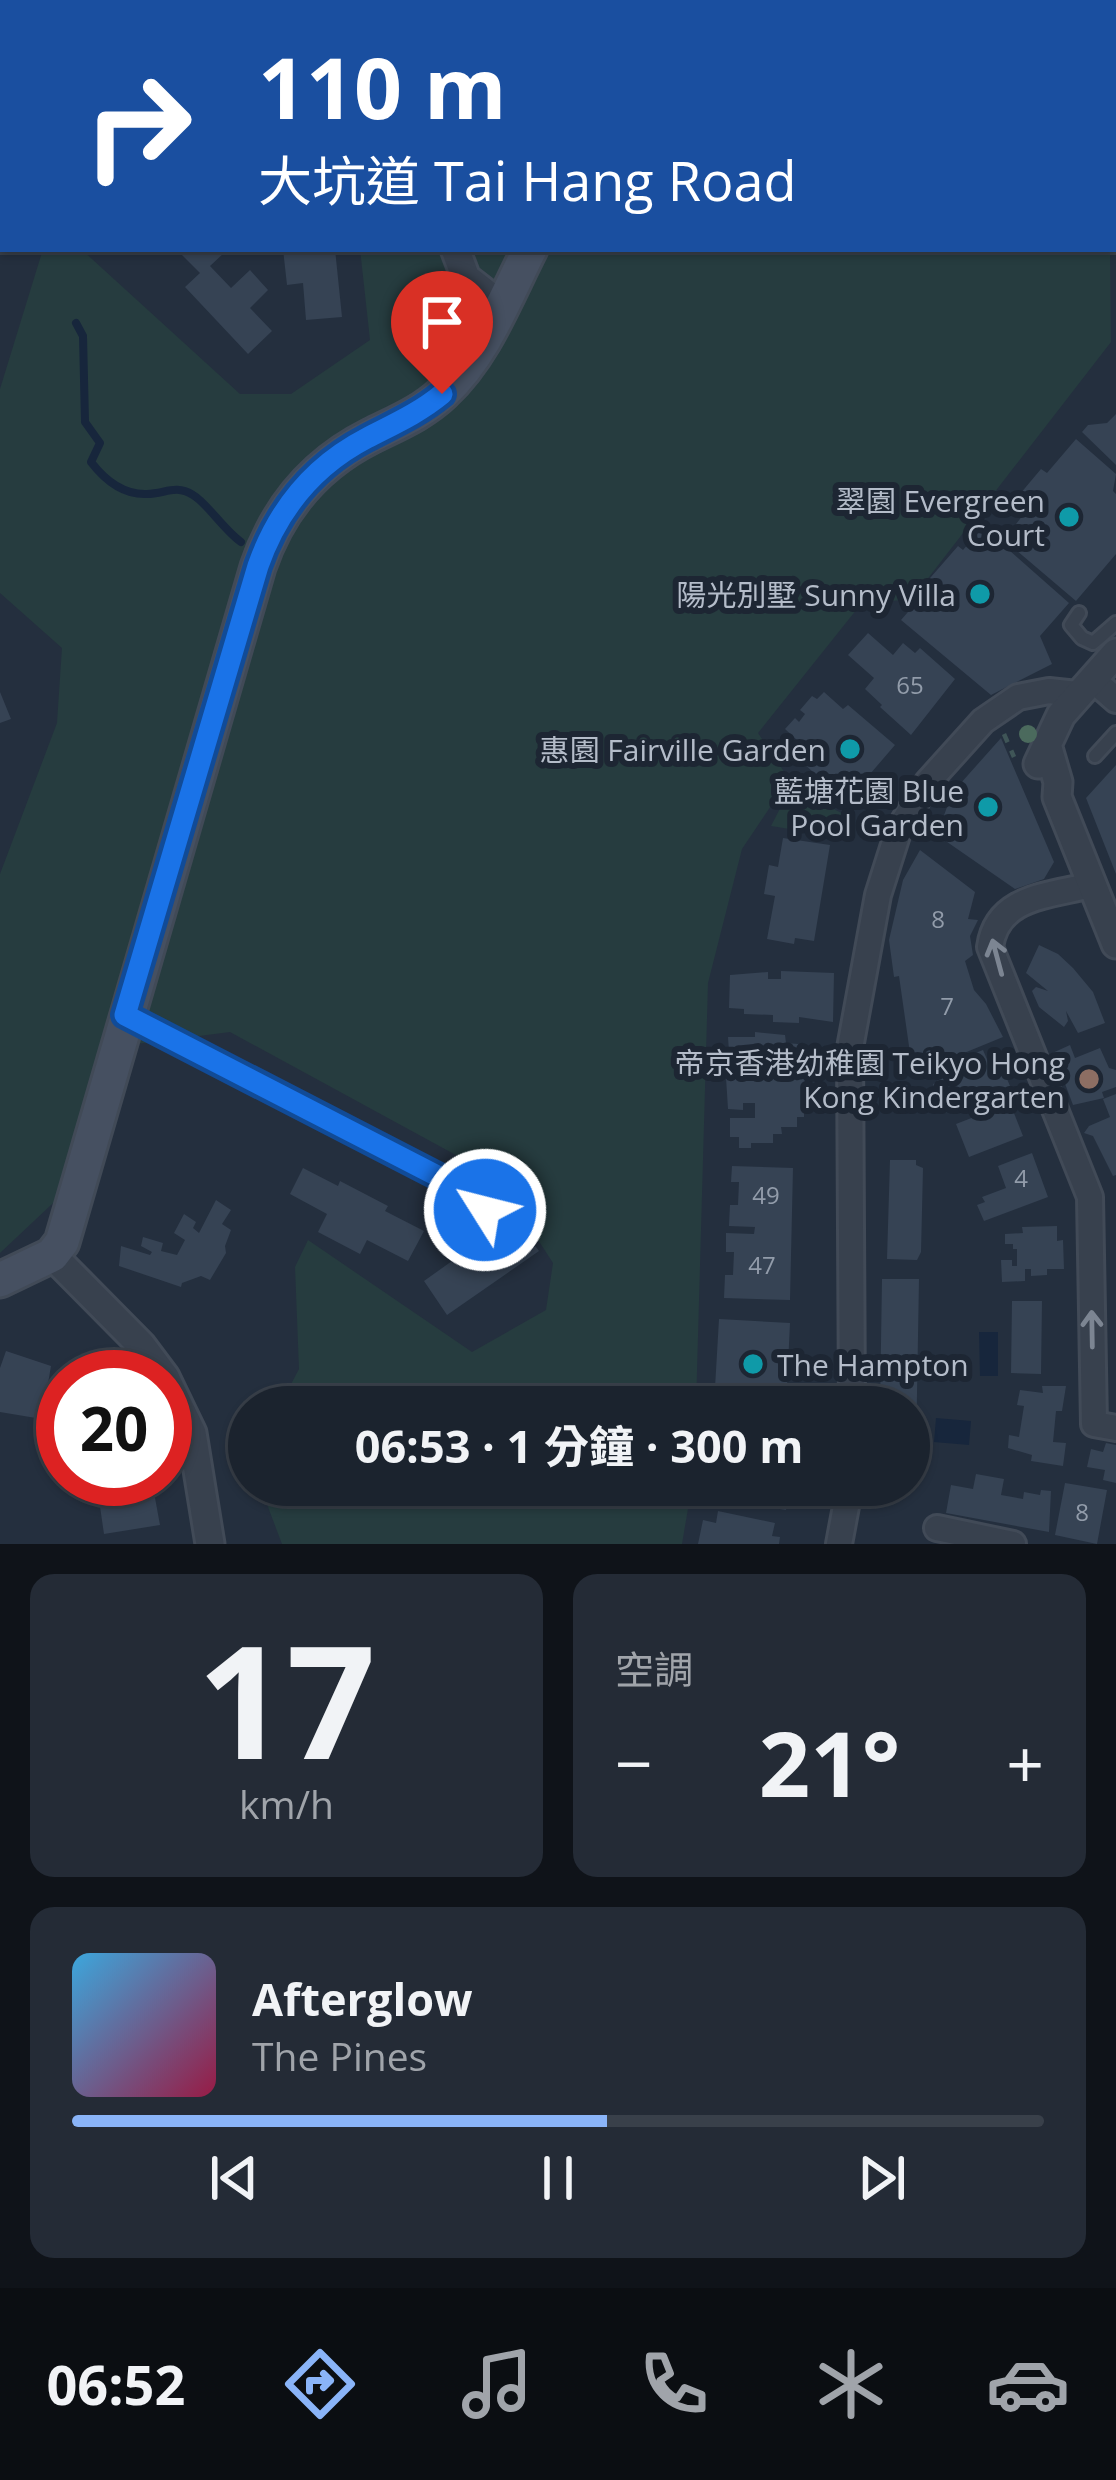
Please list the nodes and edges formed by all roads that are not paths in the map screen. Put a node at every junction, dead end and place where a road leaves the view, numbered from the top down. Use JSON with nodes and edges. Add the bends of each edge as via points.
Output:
{"nodes":[{"id":1,"x":456,"y":252,"type":"edge"},
{"id":2,"x":529,"y":252,"type":"edge"},
{"id":3,"x":502,"y":306,"type":"junction"},
{"id":4,"x":1079,"y":613,"type":"dead end"},
{"id":5,"x":1116,"y":623,"type":"edge"},
{"id":6,"x":1116,"y":652,"type":"edge"},
{"id":7,"x":1084,"y":687,"type":"junction"},
{"id":8,"x":1116,"y":700,"type":"edge"},
{"id":9,"x":1116,"y":733,"type":"edge"},
{"id":10,"x":1095,"y":756,"type":"dead end"},
{"id":11,"x":1091,"y":885,"type":"junction"},
{"id":12,"x":1116,"y":944,"type":"edge"},
{"id":13,"x":125,"y":1015,"type":"junction"},
{"id":14,"x":485,"y":1210,"type":"dead end"},
{"id":15,"x":52,"y":1255,"type":"junction"},
{"id":16,"x":0,"y":1280,"type":"edge"},
{"id":17,"x":142,"y":1350,"type":"edge"},
{"id":18,"x":852,"y":1386,"type":"edge"},
{"id":19,"x":1116,"y":1428,"type":"edge"},
{"id":20,"x":192,"y":1438,"type":"edge"},
{"id":21,"x":846,"y":1506,"type":"edge"},
{"id":22,"x":938,"y":1528,"type":"dead end"},
{"id":23,"x":209,"y":1536,"type":"edge"},
{"id":24,"x":1005,"y":1543,"type":"edge"},
{"id":25,"x":839,"y":1544,"type":"edge"}],
"edges":[{"from":1,"to":3,"type":"street","via":[[466,278]]},
{"from":2,"to":3,"type":"main road"},
{"from":3,"to":13,"type":"main road","via":[[442,394],[337,455],[275,525]]},
{"from":4,"to":5,"type":"lane","via":[[1073,631],[1093,643]]},
{"from":6,"to":7,"type":"street"},
{"from":7,"to":8,"type":"street"},
{"from":7,"to":11,"type":"street","via":[[1037,766]]},
{"from":7,"to":18,"type":"street","via":[[1018,697],[983,721],[899,829],[878,895],[850,1048]]},
{"from":9,"to":10,"type":"lane"},
{"from":11,"to":12,"type":"street"},
{"from":19,"to":11,"type":"street","one_way":true,"via":[[1094,1424],[1090,1197],[990,947],[992,929],[1023,901]]},
{"from":13,"to":14,"type":"lane","via":[[451,1183]]},
{"from":13,"to":15,"type":"main road","via":[[83,1176]]},
{"from":15,"to":16,"type":"main road"},
{"from":15,"to":17,"type":"street"},
{"from":20,"to":23,"type":"street"},
{"from":21,"to":25,"type":"street"},
{"from":22,"to":24,"type":"street"}]}
